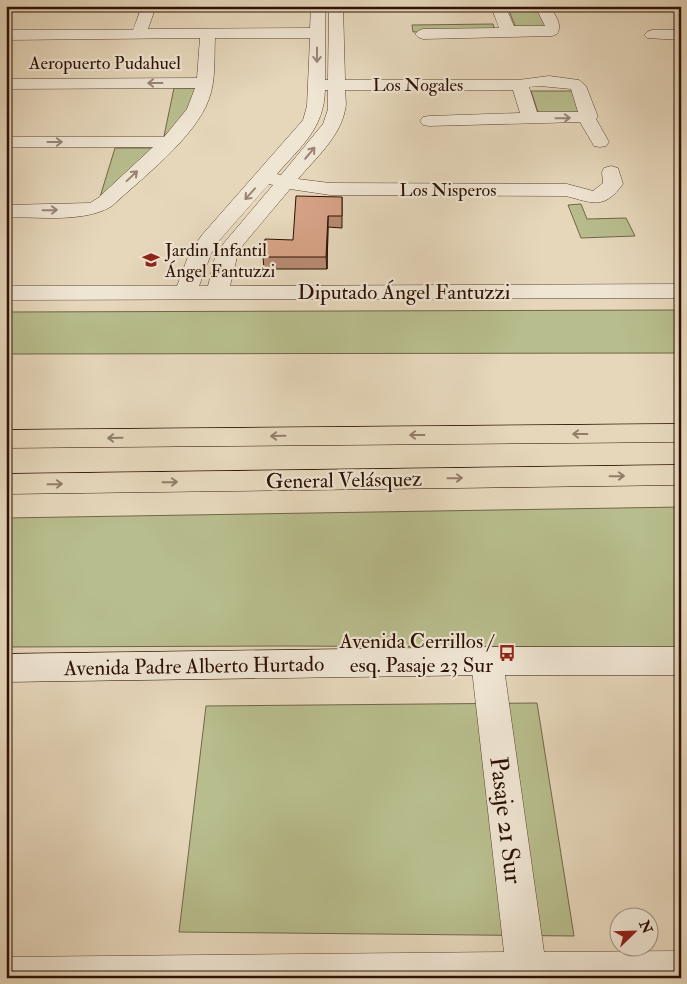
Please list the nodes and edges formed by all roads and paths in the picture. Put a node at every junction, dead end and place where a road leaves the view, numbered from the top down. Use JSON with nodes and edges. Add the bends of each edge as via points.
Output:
{"nodes":[{"id":1,"x":149,"y":6,"type":"edge"},
{"id":2,"x":318,"y":6,"type":"edge"},
{"id":3,"x":336,"y":6,"type":"edge"},
{"id":4,"x":498,"y":6,"type":"edge"},
{"id":5,"x":542,"y":6,"type":"edge"},
{"id":6,"x":552,"y":31,"type":"junction"},
{"id":7,"x":511,"y":32,"type":"junction"},
{"id":8,"x":317,"y":33,"type":"junction"},
{"id":9,"x":140,"y":34,"type":"junction"},
{"id":10,"x":208,"y":34,"type":"junction"},
{"id":11,"x":422,"y":34,"type":"dead end"},
{"id":12,"x":6,"y":35,"type":"edge"},
{"id":13,"x":652,"y":35,"type":"dead end"},
{"id":14,"x":681,"y":35,"type":"edge"},
{"id":15,"x":561,"y":45,"type":"dead end"},
{"id":16,"x":567,"y":67,"type":"dead end"},
{"id":17,"x":204,"y":83,"type":"junction"},
{"id":18,"x":572,"y":83,"type":"junction"},
{"id":19,"x":6,"y":84,"type":"edge"},
{"id":20,"x":316,"y":85,"type":"junction"},
{"id":21,"x":337,"y":85,"type":"junction"},
{"id":22,"x":520,"y":85,"type":"junction"},
{"id":23,"x":530,"y":117,"type":"junction"},
{"id":24,"x":587,"y":118,"type":"junction"},
{"id":25,"x":429,"y":121,"type":"dead end"},
{"id":26,"x":6,"y":142,"type":"edge"},
{"id":27,"x":168,"y":142,"type":"junction"},
{"id":28,"x":600,"y":142,"type":"dead end"},
{"id":29,"x":611,"y":172,"type":"dead end"},
{"id":30,"x":265,"y":177,"type":"junction"},
{"id":31,"x":286,"y":182,"type":"junction"},
{"id":32,"x":6,"y":211,"type":"edge"},
{"id":33,"x":681,"y":291,"type":"edge"},
{"id":34,"x":186,"y":293,"type":"junction"},
{"id":35,"x":217,"y":293,"type":"junction"},
{"id":36,"x":6,"y":294,"type":"edge"},
{"id":37,"x":681,"y":433,"type":"edge"},
{"id":38,"x":6,"y":439,"type":"edge"},
{"id":39,"x":681,"y":475,"type":"edge"},
{"id":40,"x":6,"y":484,"type":"edge"},
{"id":41,"x":681,"y":661,"type":"edge"},
{"id":42,"x":487,"y":662,"type":"junction"},
{"id":43,"x":6,"y":668,"type":"edge"},
{"id":44,"x":681,"y":970,"type":"edge"},
{"id":45,"x":527,"y":975,"type":"edge"},
{"id":46,"x":6,"y":977,"type":"edge"},
{"id":47,"x":187,"y":977,"type":"edge"}],
"edges":[{"from":1,"to":9,"type":"street"},
{"from":2,"to":8,"type":"street"},
{"from":3,"to":21,"type":"street"},
{"from":4,"to":7,"type":"street"},
{"from":5,"to":6,"type":"street","via":[[553,26]]},
{"from":6,"to":7,"type":"street"},
{"from":6,"to":15,"type":"street"},
{"from":7,"to":11,"type":"street"},
{"from":8,"to":10,"type":"street"},
{"from":8,"to":20,"type":"street","one_way":true},
{"from":9,"to":10,"type":"street"},
{"from":9,"to":12,"type":"street"},
{"from":10,"to":17,"type":"street"},
{"from":13,"to":14,"type":"street"},
{"from":16,"to":18,"type":"street"},
{"from":17,"to":19,"type":"street","name":"Aeropuerto Pudahuel","one_way":true},
{"from":17,"to":27,"type":"street","via":[[194,113]]},
{"from":18,"to":22,"type":"street","name":"Los Nogales"},
{"from":18,"to":24,"type":"street","via":[[578,86]]},
{"from":20,"to":21,"type":"street","name":"Los Nogales"},
{"from":20,"to":30,"type":"street","via":[[316,106],[309,126]]},
{"from":21,"to":22,"type":"street","name":"Los Nogales"},
{"from":31,"to":21,"type":"street","one_way":true,"via":[[332,124],[337,109]]},
{"from":22,"to":23,"type":"street"},
{"from":23,"to":24,"type":"street","name":"Los Nogales","one_way":true},
{"from":23,"to":25,"type":"street","name":"Los Nogales"},
{"from":24,"to":28,"type":"street"},
{"from":26,"to":27,"type":"street","one_way":true},
{"from":32,"to":27,"type":"street","one_way":true,"via":[[95,208]]},
{"from":29,"to":31,"type":"street","name":"Los Nisperos","via":[[613,184],[597,198],[567,190],[345,190]]},
{"from":30,"to":31,"type":"street","name":"Los Nisperos"},
{"from":30,"to":34,"type":"street","one_way":true,"via":[[209,239]]},
{"from":31,"to":35,"type":"street","via":[[234,243],[226,257]]},
{"from":33,"to":35,"type":"street","name":"Diputado Ángel Fantuzzi"},
{"from":34,"to":35,"type":"street","name":"Diputado Ángel Fantuzzi"},
{"from":34,"to":36,"type":"street","name":"Diputado Ángel Fantuzzi"},
{"from":37,"to":38,"type":"highway","name":"General Velásquez","one_way":true},
{"from":40,"to":39,"type":"highway","name":"General Velásquez","one_way":true},
{"from":41,"to":42,"type":"street","name":"Avenida Padre Alberto Hurtado"},
{"from":42,"to":43,"type":"street","name":"Avenida Padre Alberto Hurtado"},
{"from":42,"to":45,"type":"street","name":"Pasaje 21 Sur"},
{"from":44,"to":45,"type":"street"},
{"from":45,"to":47,"type":"street"},
{"from":46,"to":47,"type":"street"}]}
